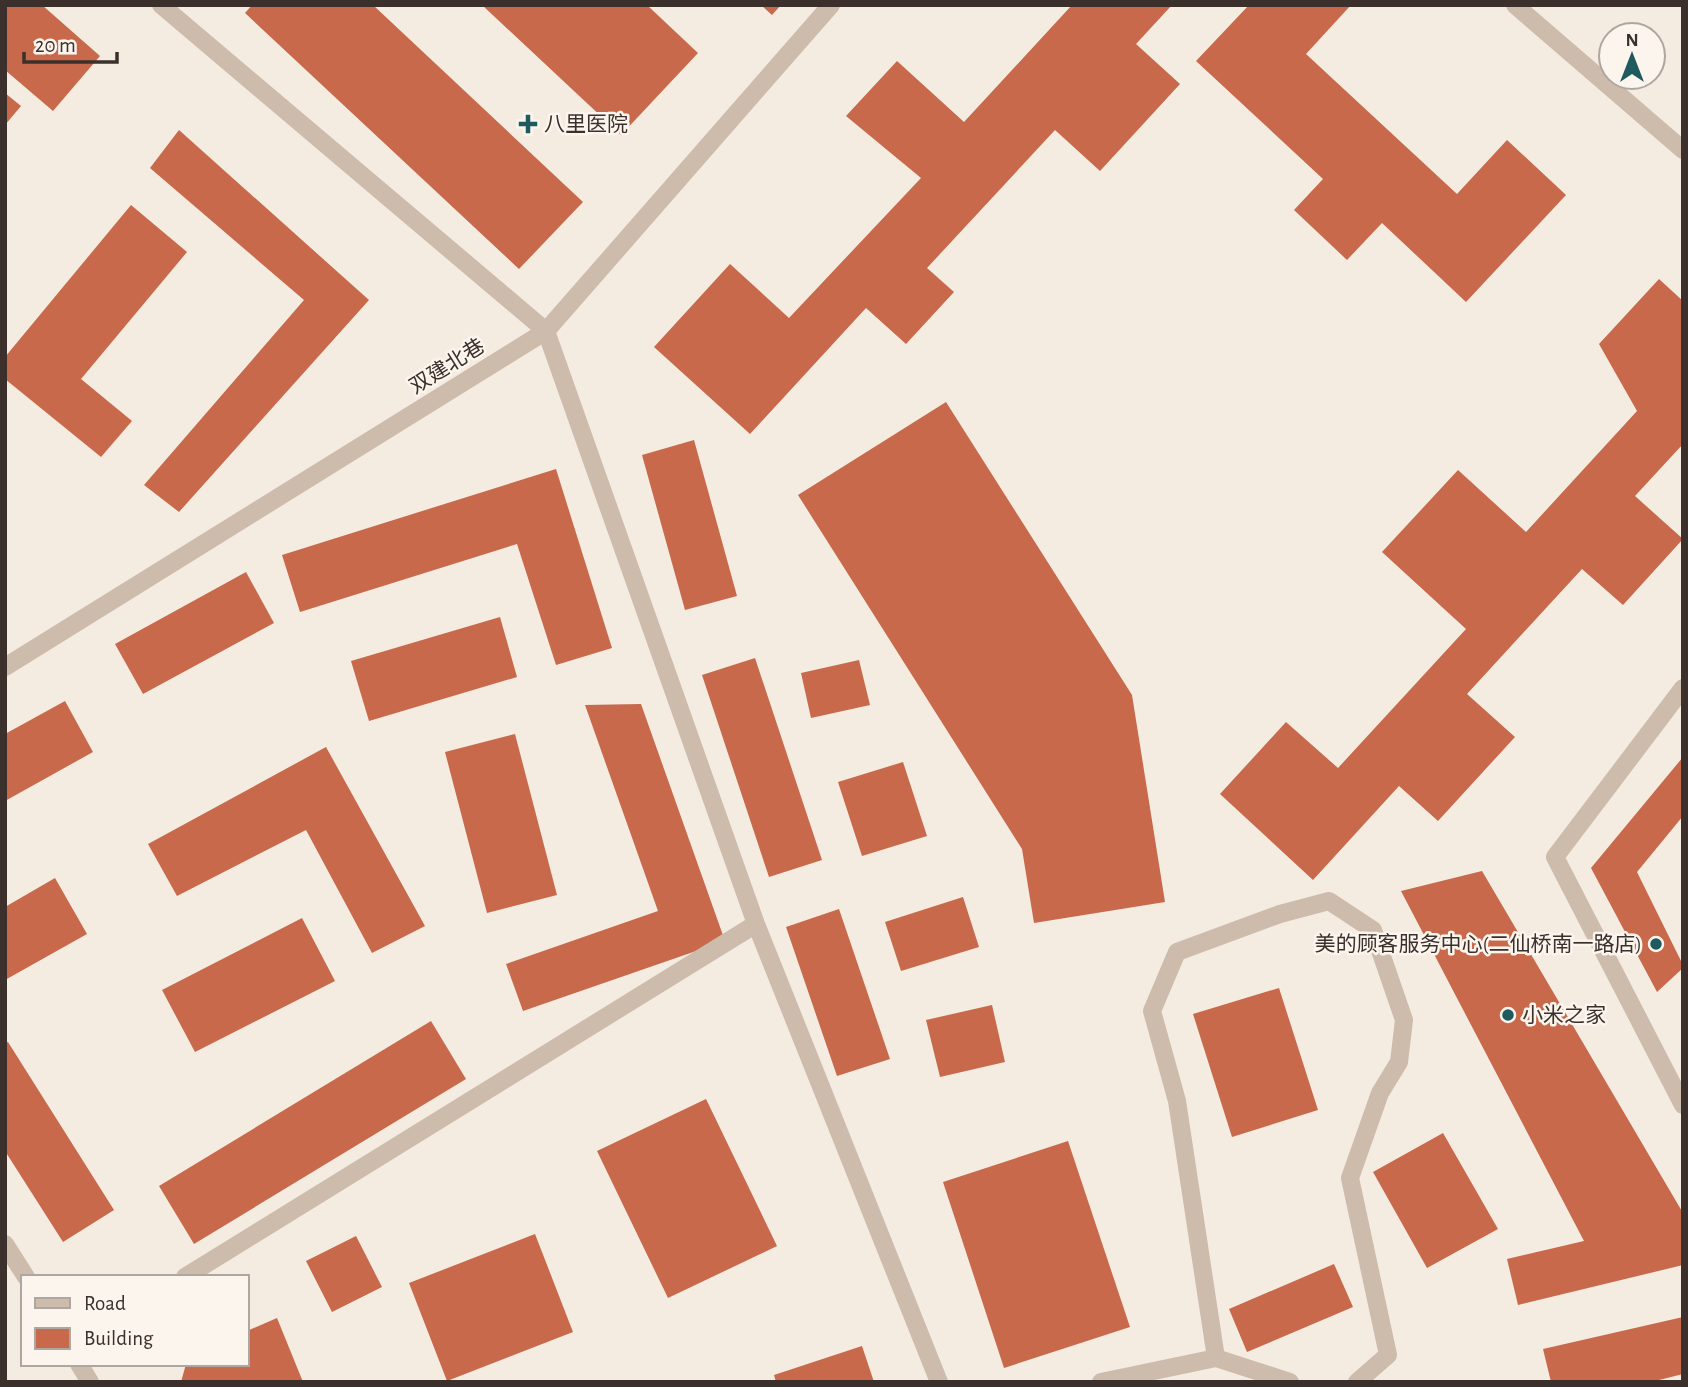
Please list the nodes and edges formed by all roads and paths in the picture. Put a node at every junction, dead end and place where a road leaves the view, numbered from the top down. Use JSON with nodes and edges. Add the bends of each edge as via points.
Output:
{"nodes":[{"id":1,"x":161,"y":5,"type":"edge"},
{"id":2,"x":831,"y":5,"type":"edge"},
{"id":3,"x":1515,"y":5,"type":"edge"},
{"id":4,"x":1683,"y":150,"type":"edge"},
{"id":5,"x":546,"y":331,"type":"junction"},
{"id":6,"x":5,"y":667,"type":"edge"},
{"id":7,"x":1683,"y":688,"type":"edge"},
{"id":8,"x":756,"y":924,"type":"junction"},
{"id":9,"x":1683,"y":1105,"type":"edge"},
{"id":10,"x":5,"y":1244,"type":"edge"},
{"id":11,"x":25,"y":1275,"type":"edge"},
{"id":12,"x":188,"y":1275,"type":"edge"},
{"id":13,"x":1216,"y":1358,"type":"junction"},
{"id":14,"x":80,"y":1366,"type":"edge"},
{"id":15,"x":90,"y":1382,"type":"edge"},
{"id":16,"x":939,"y":1382,"type":"edge"},
{"id":17,"x":1101,"y":1382,"type":"edge"},
{"id":18,"x":1290,"y":1382,"type":"edge"},
{"id":19,"x":1357,"y":1382,"type":"edge"}],
"edges":[{"from":1,"to":5,"type":"street"},
{"from":2,"to":5,"type":"street","name":"双建北巷"},
{"from":3,"to":4,"type":"street"},
{"from":5,"to":6,"type":"street","name":"双建北巷"},
{"from":5,"to":8,"type":"street"},
{"from":7,"to":9,"type":"street","via":[[1555,857]]},
{"from":8,"to":12,"type":"street"},
{"from":8,"to":16,"type":"street"},
{"from":10,"to":11,"type":"street"},
{"from":13,"to":17,"type":"street"},
{"from":13,"to":18,"type":"street"},
{"from":13,"to":19,"type":"street","via":[[1177,1101],[1152,1011],[1177,952],[1329,901],[1373,930],[1404,1020],[1399,1062],[1380,1093],[1350,1178],[1388,1354]]},
{"from":14,"to":15,"type":"street"}]}
